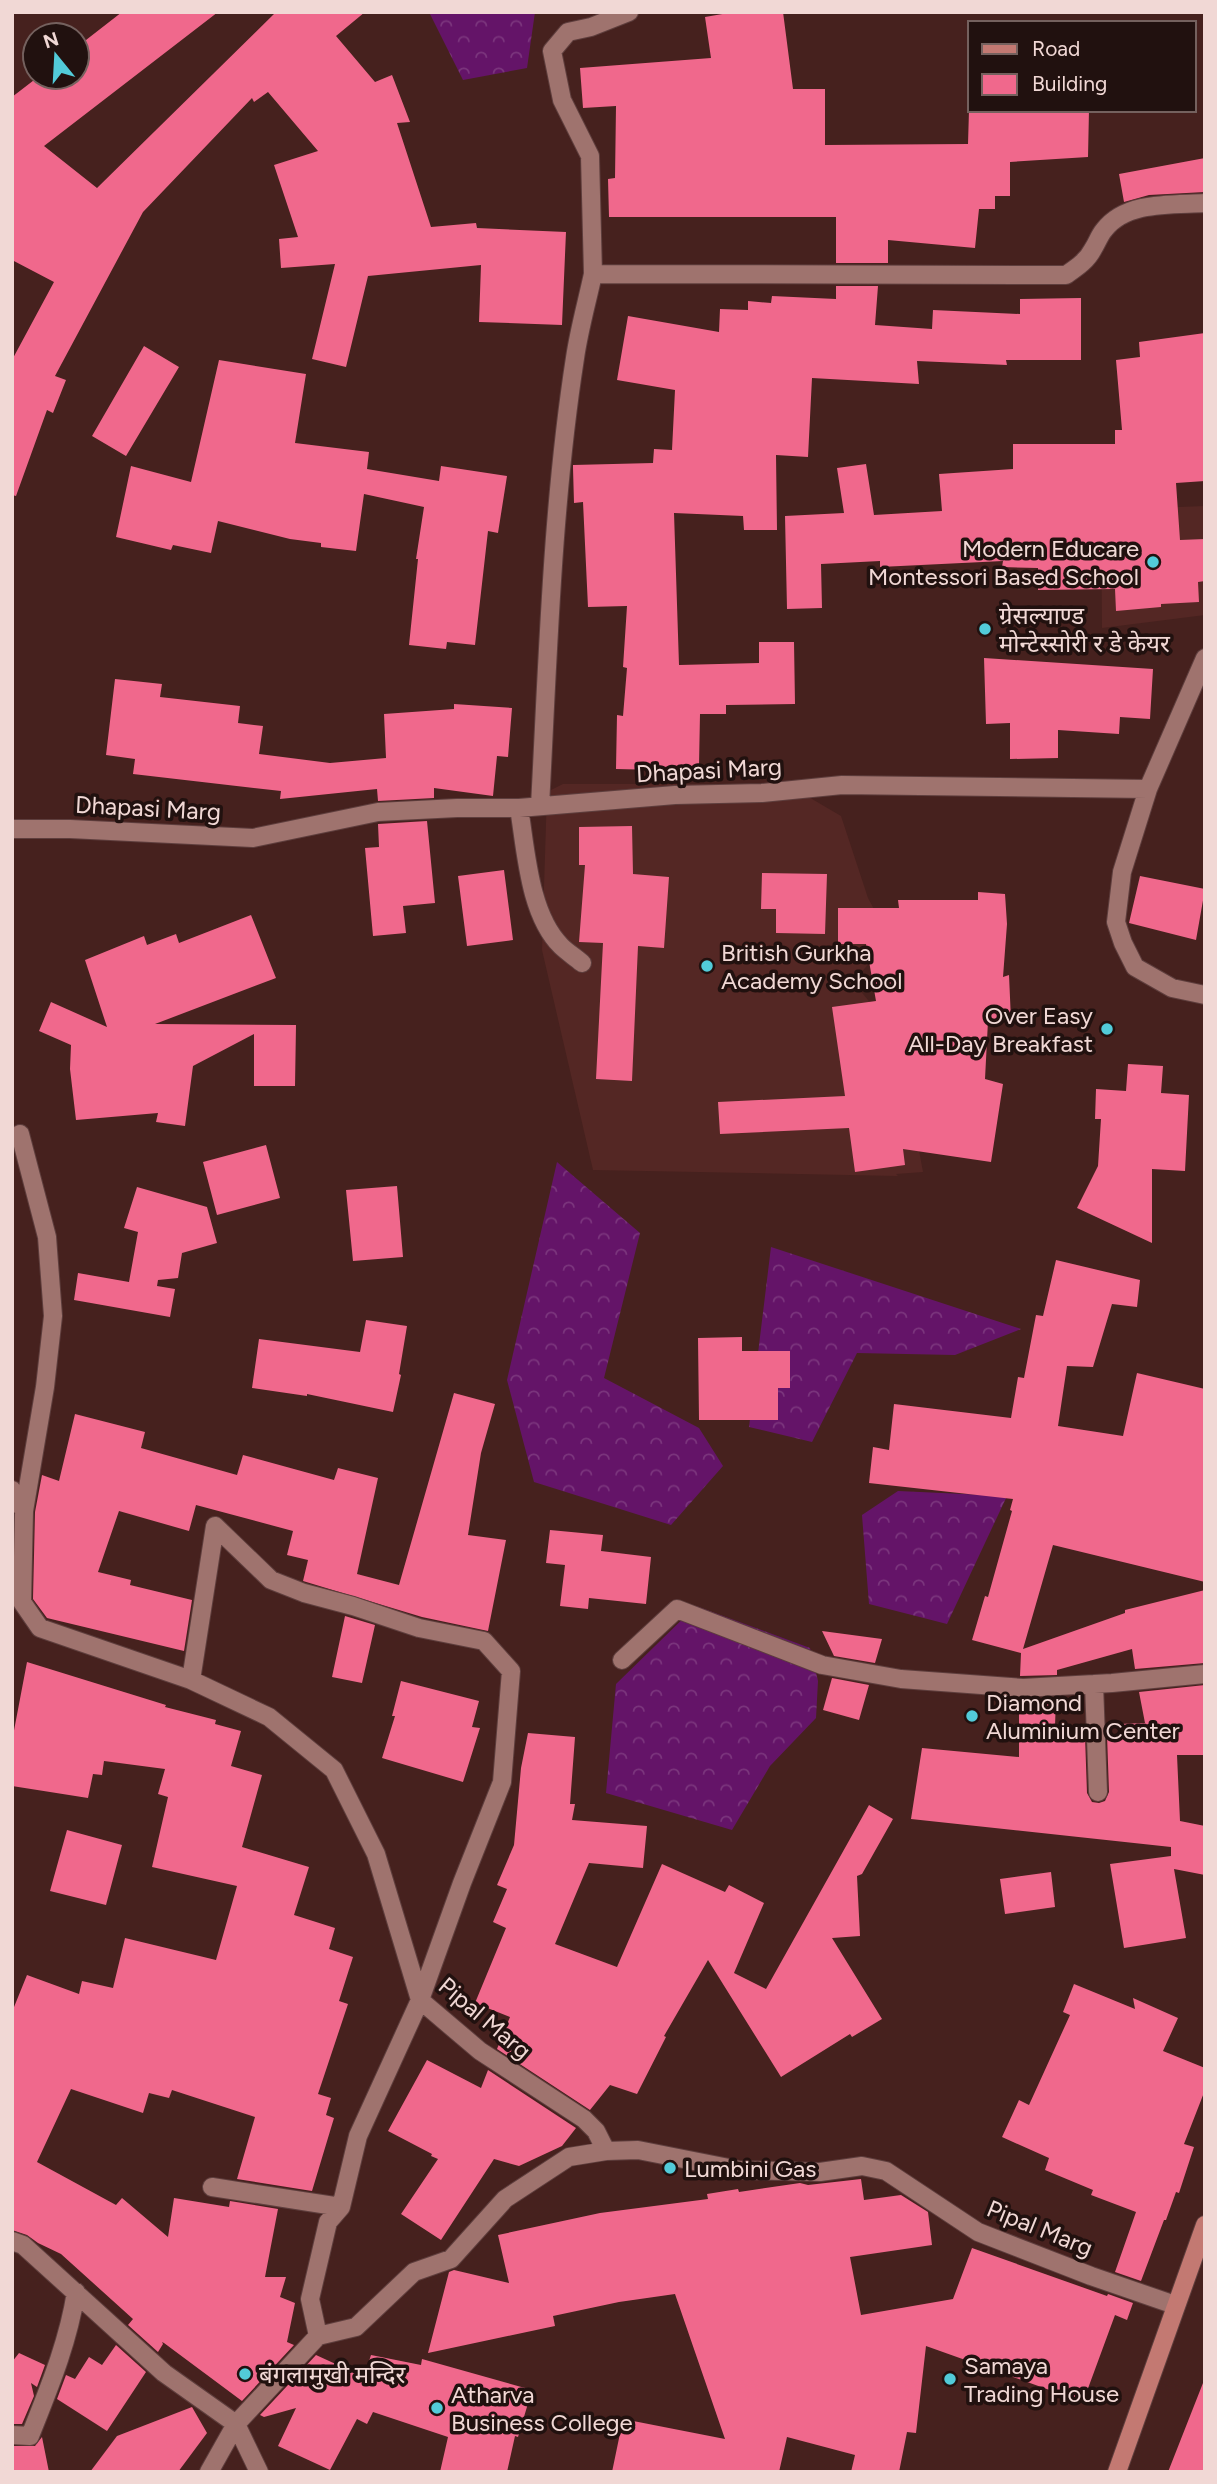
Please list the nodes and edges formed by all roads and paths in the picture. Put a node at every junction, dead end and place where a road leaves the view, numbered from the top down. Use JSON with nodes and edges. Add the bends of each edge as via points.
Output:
{"nodes":[{"id":1,"x":629,"y":12,"type":"edge"},
{"id":2,"x":1205,"y":202,"type":"edge"},
{"id":3,"x":593,"y":274,"type":"junction"},
{"id":4,"x":1205,"y":657,"type":"edge"},
{"id":5,"x":1148,"y":789,"type":"junction"},
{"id":6,"x":540,"y":806,"type":"junction"},
{"id":7,"x":519,"y":807,"type":"junction"},
{"id":8,"x":12,"y":829,"type":"edge"},
{"id":9,"x":582,"y":963,"type":"dead end"},
{"id":10,"x":1205,"y":995,"type":"edge"},
{"id":11,"x":20,"y":1134,"type":"dead end"},
{"id":12,"x":12,"y":1490,"type":"edge"},
{"id":13,"x":24,"y":1511,"type":"junction"},
{"id":14,"x":622,"y":1660,"type":"dead end"},
{"id":15,"x":1205,"y":1674,"type":"edge"},
{"id":16,"x":191,"y":1681,"type":"junction"},
{"id":17,"x":1094,"y":1684,"type":"junction"},
{"id":18,"x":1098,"y":1792,"type":"dead end"},
{"id":19,"x":420,"y":2000,"type":"junction"},
{"id":20,"x":606,"y":2151,"type":"junction"},
{"id":21,"x":212,"y":2187,"type":"dead end"},
{"id":22,"x":341,"y":2207,"type":"junction"},
{"id":23,"x":1205,"y":2225,"type":"edge"},
{"id":24,"x":12,"y":2241,"type":"edge"},
{"id":25,"x":76,"y":2291,"type":"junction"},
{"id":26,"x":1175,"y":2305,"type":"junction"},
{"id":27,"x":318,"y":2336,"type":"junction"},
{"id":28,"x":236,"y":2424,"type":"junction"},
{"id":29,"x":12,"y":2435,"type":"edge"},
{"id":30,"x":209,"y":2472,"type":"edge"},
{"id":31,"x":246,"y":2472,"type":"edge"},
{"id":32,"x":259,"y":2472,"type":"edge"},
{"id":33,"x":1117,"y":2472,"type":"edge"}],
"edges":[{"from":1,"to":3,"type":"street","via":[[568,32],[552,51],[562,100],[590,156]]},
{"from":2,"to":3,"type":"street","via":[[1141,208],[1113,220],[1082,264],[1066,275]]},
{"from":3,"to":6,"type":"street","via":[[575,356],[563,458]]},
{"from":4,"to":5,"type":"street"},
{"from":5,"to":6,"type":"street","name":"Dhapasi Marg","via":[[842,785]]},
{"from":5,"to":10,"type":"street","via":[[1122,873],[1116,922],[1135,967],[1172,988]]},
{"from":6,"to":7,"type":"street","name":"Dhapasi Marg"},
{"from":7,"to":8,"type":"street","name":"Dhapasi Marg","via":[[378,813],[253,838]]},
{"from":7,"to":9,"type":"street","via":[[536,900],[560,945]]},
{"from":11,"to":13,"type":"street","name":"Pipal Marg","via":[[47,1237],[52,1316]]},
{"from":12,"to":13,"type":"street"},
{"from":13,"to":16,"type":"street","name":"Pipal Marg","via":[[22,1602],[40,1629]]},
{"from":14,"to":17,"type":"street","via":[[677,1609],[822,1664],[901,1679],[1023,1688]]},
{"from":15,"to":17,"type":"street"},
{"from":16,"to":19,"type":"street","name":"Pipal Marg","via":[[269,1717],[334,1770],[376,1854]]},
{"from":16,"to":19,"type":"street","via":[[215,1526],[271,1580],[419,1628],[484,1642],[511,1671],[502,1782]]},
{"from":17,"to":18,"type":"street"},
{"from":19,"to":20,"type":"street","name":"Pipal Marg","via":[[480,2051],[584,2119]]},
{"from":19,"to":22,"type":"street","via":[[358,2136]]},
{"from":20,"to":26,"type":"street","name":"Pipal Marg","via":[[638,2150],[739,2170],[820,2172],[863,2166],[886,2171],[978,2232]]},
{"from":20,"to":27,"type":"street","via":[[569,2157],[505,2199],[451,2259],[414,2272],[356,2327]]},
{"from":21,"to":22,"type":"street"},
{"from":22,"to":27,"type":"street","via":[[328,2222],[310,2299]]},
{"from":23,"to":26,"type":"main road"},
{"from":24,"to":25,"type":"street","via":[[23,2245]]},
{"from":25,"to":28,"type":"street","via":[[164,2373]]},
{"from":25,"to":29,"type":"street","via":[[58,2368],[30,2436]]},
{"from":26,"to":33,"type":"main road"},
{"from":27,"to":28,"type":"street"},
{"from":28,"to":30,"type":"street"},
{"from":28,"to":31,"type":"street"},
{"from":28,"to":32,"type":"street"}]}
